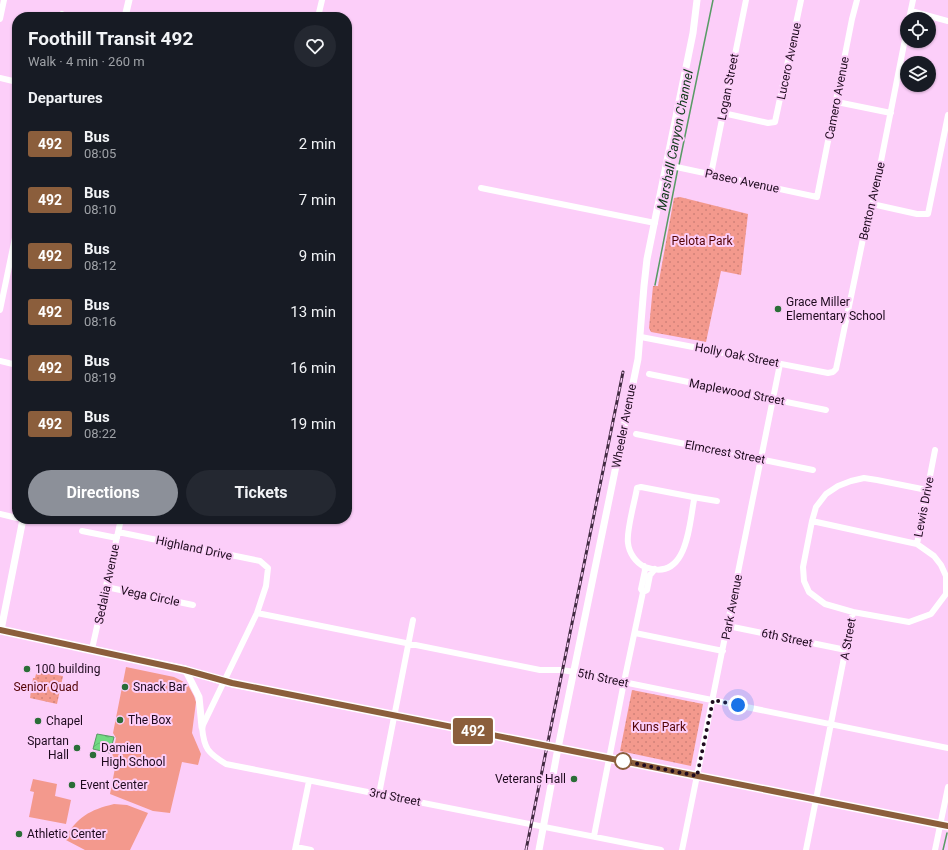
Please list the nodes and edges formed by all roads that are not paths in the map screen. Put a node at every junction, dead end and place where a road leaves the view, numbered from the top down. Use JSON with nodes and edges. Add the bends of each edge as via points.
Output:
{"nodes":[{"id":1,"x":4,"y":0,"type":"edge"},
{"id":2,"x":129,"y":0,"type":"edge"},
{"id":3,"x":322,"y":0,"type":"edge"},
{"id":4,"x":697,"y":0,"type":"edge"},
{"id":5,"x":746,"y":0,"type":"edge"},
{"id":6,"x":802,"y":0,"type":"edge"},
{"id":7,"x":857,"y":0,"type":"edge"},
{"id":8,"x":913,"y":0,"type":"edge"},
{"id":9,"x":911,"y":11,"type":"joint"},
{"id":10,"x":126,"y":12,"type":"edge"},
{"id":11,"x":319,"y":12,"type":"edge"},
{"id":12,"x":0,"y":19,"type":"edge"},
{"id":13,"x":948,"y":21,"type":"edge"},
{"id":14,"x":903,"y":48,"type":"edge"},
{"id":15,"x":0,"y":78,"type":"edge"},
{"id":16,"x":12,"y":81,"type":"edge"},
{"id":17,"x":837,"y":102,"type":"junction"},
{"id":18,"x":723,"y":113,"type":"junction"},
{"id":19,"x":891,"y":113,"type":"junction"},
{"id":20,"x":948,"y":115,"type":"edge"},
{"id":21,"x":947,"y":124,"type":"edge"},
{"id":22,"x":666,"y":165,"type":"junction"},
{"id":23,"x":710,"y":174,"type":"junction"},
{"id":24,"x":481,"y":188,"type":"dead end"},
{"id":25,"x":817,"y":197,"type":"joint"},
{"id":26,"x":872,"y":204,"type":"junction"},
{"id":27,"x":655,"y":223,"type":"junction"},
{"id":28,"x":12,"y":252,"type":"edge"},
{"id":29,"x":0,"y":310,"type":"edge"},
{"id":30,"x":641,"y":337,"type":"junction"},
{"id":31,"x":0,"y":361,"type":"edge"},
{"id":32,"x":12,"y":364,"type":"edge"},
{"id":33,"x":780,"y":364,"type":"junction"},
{"id":34,"x":833,"y":372,"type":"joint"},
{"id":35,"x":649,"y":374,"type":"dead end"},
{"id":36,"x":773,"y":400,"type":"junction"},
{"id":37,"x":826,"y":410,"type":"dead end"},
{"id":38,"x":636,"y":434,"type":"dead end"},
{"id":39,"x":935,"y":450,"type":"dead end"},
{"id":40,"x":761,"y":459,"type":"junction"},
{"id":41,"x":813,"y":470,"type":"dead end"},
{"id":42,"x":928,"y":490,"type":"junction"},
{"id":43,"x":693,"y":497,"type":"junction"},
{"id":44,"x":717,"y":501,"type":"dead end"},
{"id":45,"x":0,"y":514,"type":"edge"},
{"id":46,"x":12,"y":517,"type":"edge"},
{"id":47,"x":812,"y":521,"type":"junction"},
{"id":48,"x":22,"y":524,"type":"edge"},
{"id":49,"x":120,"y":524,"type":"edge"},
{"id":50,"x":82,"y":531,"type":"dead end"},
{"id":51,"x":117,"y":535,"type":"junction"},
{"id":52,"x":917,"y":544,"type":"junction"},
{"id":53,"x":644,"y":566,"type":"junction"},
{"id":54,"x":655,"y":569,"type":"junction"},
{"id":55,"x":106,"y":587,"type":"junction"},
{"id":56,"x":643,"y":592,"type":"junction"},
{"id":57,"x":947,"y":594,"type":"edge"},
{"id":58,"x":193,"y":605,"type":"dead end"},
{"id":59,"x":853,"y":612,"type":"junction"},
{"id":60,"x":257,"y":613,"type":"junction"},
{"id":61,"x":413,"y":620,"type":"dead end"},
{"id":62,"x":728,"y":626,"type":"junction"},
{"id":63,"x":0,"y":631,"type":"edge"},
{"id":64,"x":635,"y":633,"type":"junction"},
{"id":65,"x":409,"y":644,"type":"junction"},
{"id":66,"x":92,"y":649,"type":"junction"},
{"id":67,"x":846,"y":650,"type":"junction"},
{"id":68,"x":723,"y":651,"type":"junction"},
{"id":69,"x":185,"y":670,"type":"junction"},
{"id":70,"x":574,"y":672,"type":"junction"},
{"id":71,"x":223,"y":682,"type":"junction"},
{"id":72,"x":624,"y":682,"type":"junction"},
{"id":73,"x":713,"y":700,"type":"junction"},
{"id":74,"x":395,"y":716,"type":"junction"},
{"id":75,"x":831,"y":724,"type":"junction"},
{"id":76,"x":202,"y":727,"type":"junction"},
{"id":77,"x":558,"y":748,"type":"junction"},
{"id":78,"x":948,"y":748,"type":"edge"},
{"id":79,"x":610,"y":758,"type":"junction"},
{"id":80,"x":697,"y":776,"type":"junction"},
{"id":81,"x":309,"y":781,"type":"junction"},
{"id":82,"x":948,"y":787,"type":"edge"},
{"id":83,"x":379,"y":794,"type":"junction"},
{"id":84,"x":816,"y":800,"type":"junction"},
{"id":85,"x":940,"y":824,"type":"junction"},
{"id":86,"x":544,"y":826,"type":"junction"},
{"id":87,"x":948,"y":826,"type":"edge"},
{"id":88,"x":594,"y":836,"type":"junction"},
{"id":89,"x":295,"y":848,"type":"edge"},
{"id":90,"x":311,"y":850,"type":"edge"},
{"id":91,"x":539,"y":850,"type":"edge"},
{"id":92,"x":661,"y":850,"type":"edge"},
{"id":93,"x":682,"y":850,"type":"edge"},
{"id":94,"x":806,"y":850,"type":"edge"},
{"id":95,"x":935,"y":850,"type":"edge"}],
"edges":[{"from":1,"to":12,"type":"street"},
{"from":2,"to":10,"type":"main road"},
{"from":3,"to":11,"type":"street"},
{"from":4,"to":22,"type":"main road","name":"Wheeler Avenue","via":[[693,33]]},
{"from":5,"to":18,"type":"street","name":"Logan Street"},
{"from":6,"to":18,"type":"street","name":"Lucero Avenue","via":[[775,122],[768,123]]},
{"from":7,"to":17,"type":"street","name":"Camero Avenue"},
{"from":8,"to":9,"type":"street"},
{"from":9,"to":13,"type":"street"},
{"from":14,"to":19,"type":"street","name":"Benton Avenue"},
{"from":15,"to":16,"type":"street"},
{"from":17,"to":19,"type":"street"},
{"from":17,"to":25,"type":"street","name":"Camero Avenue"},
{"from":18,"to":23,"type":"street","name":"Logan Street"},
{"from":19,"to":26,"type":"street","name":"Benton Avenue"},
{"from":20,"to":21,"type":"street"},
{"from":21,"to":26,"type":"street","via":[[928,214]]},
{"from":22,"to":23,"type":"street","name":"Paseo Avenue"},
{"from":22,"to":27,"type":"main road","name":"Wheeler Avenue"},
{"from":23,"to":25,"type":"street","name":"Paseo Avenue"},
{"from":24,"to":27,"type":"street"},
{"from":26,"to":34,"type":"street","name":"Benton Avenue","via":[[836,369]]},
{"from":27,"to":30,"type":"main road","name":"Wheeler Avenue","via":[[644,286]]},
{"from":28,"to":29,"type":"street"},
{"from":30,"to":33,"type":"street","name":"Holly Oak Street"},
{"from":30,"to":70,"type":"main road","name":"Wheeler Avenue"},
{"from":31,"to":32,"type":"street"},
{"from":33,"to":34,"type":"street","name":"Holly Oak Street"},
{"from":33,"to":36,"type":"street","name":"Park Avenue"},
{"from":35,"to":36,"type":"street","name":"Maplewood Street"},
{"from":36,"to":37,"type":"street","name":"Maplewood Street"},
{"from":36,"to":40,"type":"street","name":"Park Avenue"},
{"from":38,"to":40,"type":"street","name":"Elmcrest Street"},
{"from":39,"to":42,"type":"street","name":"Lewis Drive"},
{"from":40,"to":41,"type":"street","name":"Elmcrest Street"},
{"from":40,"to":62,"type":"street","name":"Park Avenue"},
{"from":42,"to":47,"type":"street","name":"A Street","via":[[864,478],[850,481],[838,486],[821,499]]},
{"from":42,"to":52,"type":"street","name":"Lewis Drive"},
{"from":43,"to":44,"type":"street"},
{"from":43,"to":53,"type":"street","via":[[637,488],[627,543],[630,553]]},
{"from":43,"to":54,"type":"street","via":[[682,556],[669,567]]},
{"from":45,"to":46,"type":"street"},
{"from":47,"to":52,"type":"street"},
{"from":47,"to":59,"type":"street","name":"A Street","via":[[803,567],[804,581],[810,592],[825,604]]},
{"from":48,"to":63,"type":"main road"},
{"from":49,"to":51,"type":"street","name":"Sedalia Avenue"},
{"from":50,"to":51,"type":"street","name":"Highland Drive"},
{"from":51,"to":55,"type":"street","name":"Sedalia Avenue"},
{"from":51,"to":60,"type":"street","name":"Highland Drive","via":[[260,562],[268,568],[266,586]]},
{"from":52,"to":57,"type":"street","name":"Lewis Drive","via":[[934,556],[941,565],[946,576]]},
{"from":53,"to":54,"type":"street"},
{"from":53,"to":56,"type":"street","via":[[641,589]]},
{"from":54,"to":56,"type":"street","via":[[650,575],[647,590]]},
{"from":55,"to":58,"type":"street","name":"Vega Circle"},
{"from":55,"to":66,"type":"street","name":"Sedalia Avenue"},
{"from":56,"to":64,"type":"street"},
{"from":57,"to":59,"type":"street","via":[[930,614],[909,622]]},
{"from":59,"to":67,"type":"street","name":"A Street"},
{"from":60,"to":65,"type":"street","name":"5th Street"},
{"from":60,"to":71,"type":"street"},
{"from":61,"to":65,"type":"street"},
{"from":62,"to":67,"type":"street","name":"6th Street"},
{"from":62,"to":68,"type":"street","name":"Park Avenue"},
{"from":63,"to":66,"type":"main road"},
{"from":64,"to":68,"type":"street"},
{"from":64,"to":72,"type":"street"},
{"from":65,"to":70,"type":"street","name":"5th Street","via":[[540,670]]},
{"from":65,"to":74,"type":"street"},
{"from":66,"to":69,"type":"main road"},
{"from":67,"to":75,"type":"street","name":"A Street"},
{"from":68,"to":73,"type":"street","name":"Park Avenue"},
{"from":69,"to":71,"type":"main road"},
{"from":69,"to":76,"type":"main road","via":[[199,697]]},
{"from":70,"to":72,"type":"street","name":"5th Street"},
{"from":70,"to":77,"type":"main road","name":"Wheeler Avenue"},
{"from":71,"to":74,"type":"main road"},
{"from":71,"to":76,"type":"street"},
{"from":72,"to":73,"type":"street","name":"5th Street"},
{"from":72,"to":79,"type":"street"},
{"from":73,"to":75,"type":"street","name":"5th Street"},
{"from":73,"to":80,"type":"street","name":"Park Avenue"},
{"from":74,"to":77,"type":"main road"},
{"from":74,"to":83,"type":"street"},
{"from":75,"to":78,"type":"street","name":"5th Street"},
{"from":75,"to":84,"type":"street","name":"A Street"},
{"from":76,"to":81,"type":"street","name":"3rd Street","via":[[203,742],[211,755],[226,764]]},
{"from":77,"to":79,"type":"main road"},
{"from":77,"to":86,"type":"main road","name":"Wheeler Avenue"},
{"from":79,"to":80,"type":"main road"},
{"from":79,"to":88,"type":"street"},
{"from":80,"to":84,"type":"main road"},
{"from":80,"to":93,"type":"street","name":"Park Avenue"},
{"from":81,"to":83,"type":"street","name":"3rd Street"},
{"from":81,"to":89,"type":"street"},
{"from":82,"to":85,"type":"street"},
{"from":83,"to":86,"type":"street","name":"3rd Street"},
{"from":84,"to":85,"type":"main road"},
{"from":84,"to":94,"type":"street","name":"A Street"},
{"from":85,"to":87,"type":"main road"},
{"from":85,"to":95,"type":"street"},
{"from":86,"to":88,"type":"street","name":"3rd Street"},
{"from":86,"to":91,"type":"main road","name":"Wheeler Avenue"},
{"from":88,"to":92,"type":"street","name":"3rd Street"},
{"from":89,"to":90,"type":"street"}]}
